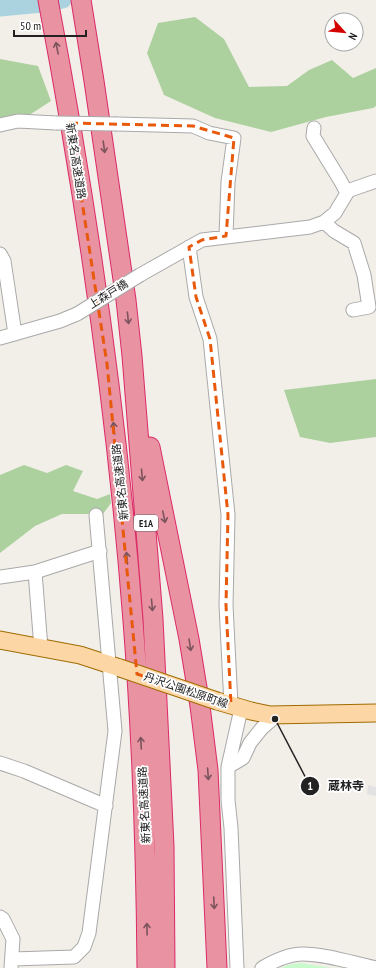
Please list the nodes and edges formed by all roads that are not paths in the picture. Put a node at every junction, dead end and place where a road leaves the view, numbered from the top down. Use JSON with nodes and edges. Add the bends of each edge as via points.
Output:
{"nodes":[{"id":1,"x":48,"y":0,"type":"edge"},
{"id":2,"x":81,"y":0,"type":"edge"},
{"id":3,"x":0,"y":125,"type":"edge"},
{"id":4,"x":314,"y":128,"type":"dead end"},
{"id":5,"x":376,"y":181,"type":"edge"},
{"id":6,"x":347,"y":193,"type":"junction"},
{"id":7,"x":324,"y":222,"type":"junction"},
{"id":8,"x":226,"y":236,"type":"junction"},
{"id":9,"x":189,"y":247,"type":"junction"},
{"id":10,"x":0,"y":254,"type":"edge"},
{"id":11,"x":353,"y":310,"type":"dead end"},
{"id":12,"x":16,"y":334,"type":"junction"},
{"id":13,"x":0,"y":338,"type":"edge"},
{"id":14,"x":132,"y":356,"type":"junction"},
{"id":15,"x":96,"y":515,"type":"dead end"},
{"id":16,"x":100,"y":551,"type":"junction"},
{"id":17,"x":35,"y":572,"type":"junction"},
{"id":18,"x":0,"y":577,"type":"edge"},
{"id":19,"x":0,"y":640,"type":"edge"},
{"id":20,"x":41,"y":648,"type":"junction"},
{"id":21,"x":114,"y":666,"type":"junction"},
{"id":22,"x":230,"y":705,"type":"junction"},
{"id":23,"x":376,"y":713,"type":"edge"},
{"id":24,"x":277,"y":715,"type":"junction"},
{"id":25,"x":0,"y":763,"type":"edge"},
{"id":26,"x":228,"y":767,"type":"junction"},
{"id":27,"x":106,"y":806,"type":"junction"},
{"id":28,"x":0,"y":917,"type":"edge"},
{"id":29,"x":12,"y":963,"type":"edge"},
{"id":30,"x":217,"y":966,"type":"edge"},
{"id":31,"x":147,"y":968,"type":"edge"},
{"id":32,"x":165,"y":968,"type":"edge"},
{"id":33,"x":237,"y":968,"type":"edge"},
{"id":34,"x":262,"y":968,"type":"edge"},
{"id":35,"x":376,"y":968,"type":"edge"}],
"edges":[{"from":31,"to":1,"type":"highway","name":"新東名高速道路","number":"E1A","one_way":true,"via":[[146,849],[140,714],[120,482],[107,364],[64,86]]},
{"from":2,"to":14,"type":"highway","name":"新東名高速道路","number":"E1A","one_way":true,"via":[[126,300]]},
{"from":3,"to":8,"type":"street","bridge":true,"via":[[18,122],[193,126],[209,133],[234,138],[228,182]]},
{"from":4,"to":6,"type":"street","via":[[313,136]]},
{"from":5,"to":6,"type":"street"},
{"from":6,"to":7,"type":"street","via":[[335,213]]},
{"from":7,"to":8,"type":"street","name":"上森戸橋","via":[[310,227]]},
{"from":7,"to":11,"type":"street","via":[[354,243],[364,275],[369,307]]},
{"from":8,"to":9,"type":"street","name":"上森戸橋","via":[[202,240]]},
{"from":9,"to":12,"type":"street","name":"上森戸橋","bridge":true,"via":[[77,314]]},
{"from":9,"to":22,"type":"street","via":[[196,297],[210,339],[228,515],[226,605]]},
{"from":10,"to":12,"type":"street","via":[[4,261]]},
{"from":12,"to":13,"type":"street","name":"上森戸橋"},
{"from":14,"to":30,"type":"highway","one_way":true,"via":[[190,640],[200,706],[208,770]]},
{"from":14,"to":32,"type":"highway","name":"新東名高速道路","number":"E1A","one_way":true,"via":[[153,619],[164,846]]},
{"from":15,"to":16,"type":"street"},
{"from":16,"to":17,"type":"street"},
{"from":16,"to":21,"type":"street"},
{"from":17,"to":18,"type":"street"},
{"from":17,"to":20,"type":"street"},
{"from":19,"to":20,"type":"main road","name":"丹沢公園松原町線"},
{"from":20,"to":21,"type":"main road","name":"丹沢公園松原町線","via":[[80,655]]},
{"from":21,"to":22,"type":"main road","name":"丹沢公園松原町線","bridge":true},
{"from":21,"to":27,"type":"street","via":[[115,731]]},
{"from":22,"to":24,"type":"main road","name":"丹沢公園松原町線"},
{"from":22,"to":26,"type":"street"},
{"from":23,"to":24,"type":"main road","name":"丹沢公園松原町線"},
{"from":24,"to":26,"type":"street","via":[[250,743],[243,758]]},
{"from":25,"to":27,"type":"street"},
{"from":26,"to":33,"type":"street"},
{"from":27,"to":29,"type":"street","via":[[89,933],[84,947],[74,957]]},
{"from":28,"to":29,"type":"street","via":[[13,939]]},
{"from":34,"to":35,"type":"street","via":[[282,958],[301,954]]}]}
